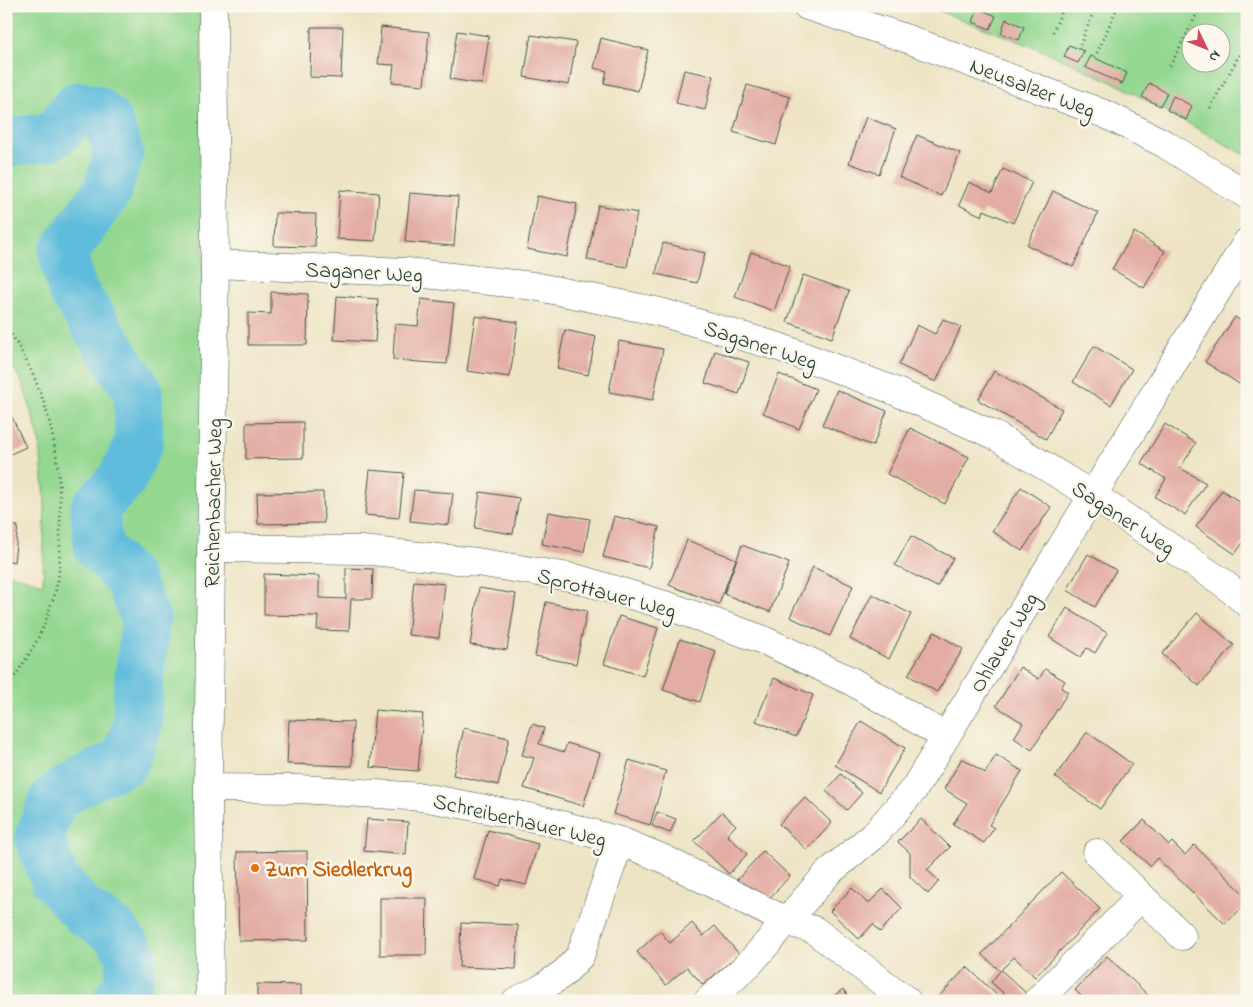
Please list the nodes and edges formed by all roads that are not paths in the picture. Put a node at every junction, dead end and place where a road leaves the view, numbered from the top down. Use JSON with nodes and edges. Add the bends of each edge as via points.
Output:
{"nodes":[{"id":1,"x":213,"y":6,"type":"edge"},
{"id":2,"x":807,"y":6,"type":"edge"},
{"id":3,"x":1247,"y":195,"type":"edge"},
{"id":4,"x":1247,"y":242,"type":"edge"},
{"id":5,"x":215,"y":264,"type":"junction"},
{"id":6,"x":1092,"y":495,"type":"junction"},
{"id":7,"x":211,"y":548,"type":"junction"},
{"id":8,"x":1247,"y":603,"type":"edge"},
{"id":9,"x":946,"y":737,"type":"junction"},
{"id":10,"x":208,"y":788,"type":"junction"},
{"id":11,"x":620,"y":841,"type":"junction"},
{"id":12,"x":1097,"y":853,"type":"dead end"},
{"id":13,"x":1141,"y":897,"type":"junction"},
{"id":14,"x":786,"y":921,"type":"junction"},
{"id":15,"x":1182,"y":936,"type":"dead end"},
{"id":16,"x":210,"y":1001,"type":"edge"},
{"id":17,"x":516,"y":1001,"type":"edge"},
{"id":18,"x":708,"y":1001,"type":"edge"},
{"id":19,"x":908,"y":1001,"type":"edge"},
{"id":20,"x":1038,"y":1001,"type":"edge"}],
"edges":[{"from":1,"to":5,"type":"street","name":"Reichenbacher Weg"},
{"from":2,"to":3,"type":"street","name":"Neusalzer Weg","via":[[908,39],[1107,115],[1165,144]]},
{"from":4,"to":6,"type":"street","name":"Ohlauer Weg"},
{"from":5,"to":6,"type":"street","name":"Saganer Weg","via":[[417,273],[534,286],[660,312],[780,347],[890,390],[994,435]]},
{"from":5,"to":7,"type":"street","name":"Reichenbacher Weg"},
{"from":6,"to":8,"type":"street","name":"Saganer Weg","via":[[1222,582]]},
{"from":6,"to":9,"type":"street","name":"Ohlauer Weg"},
{"from":7,"to":9,"type":"street","name":"Sprottauer Weg","via":[[362,550],[477,562],[575,578],[760,639],[851,681]]},
{"from":7,"to":10,"type":"street","name":"Reichenbacher Weg"},
{"from":9,"to":14,"type":"street","name":"Ohlauer Weg","via":[[914,789],[875,834],[828,873]]},
{"from":10,"to":11,"type":"street","name":"Schreiberhauer Weg","via":[[300,789],[423,797],[544,820]]},
{"from":10,"to":16,"type":"street","name":"Reichenbacher Weg"},
{"from":11,"to":14,"type":"street","name":"Schreiberhauer Weg","via":[[664,859]]},
{"from":11,"to":17,"type":"street","via":[[580,956],[564,973]]},
{"from":12,"to":13,"type":"street"},
{"from":13,"to":15,"type":"street"},
{"from":13,"to":20,"type":"street"},
{"from":14,"to":18,"type":"street","name":"Ohlauer Weg","via":[[750,963]]},
{"from":14,"to":19,"type":"street","name":"Schreiberhauer Weg","via":[[814,930]]}]}
